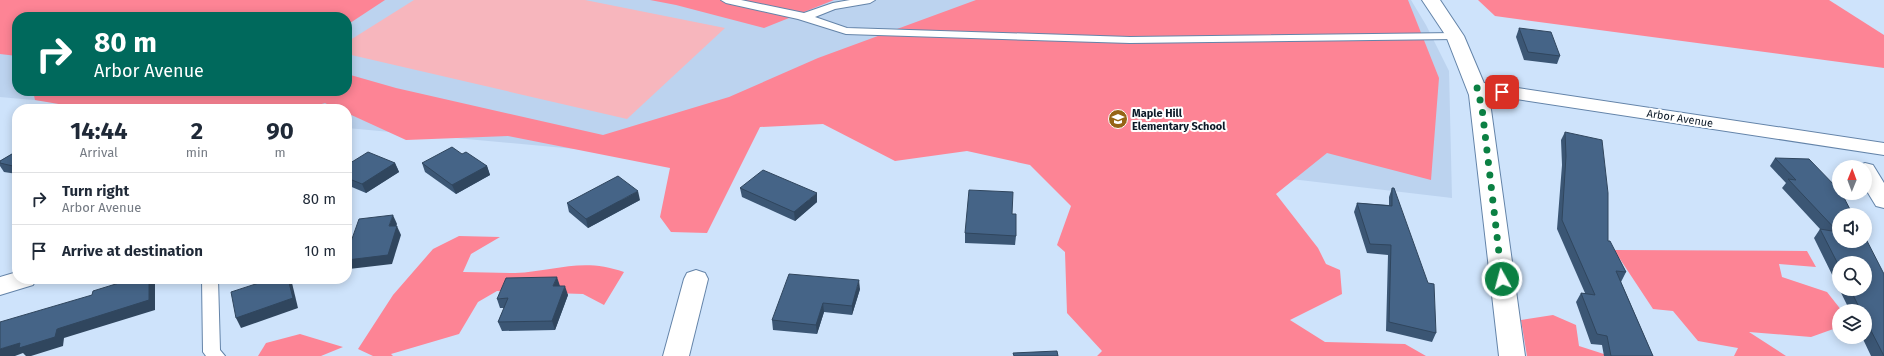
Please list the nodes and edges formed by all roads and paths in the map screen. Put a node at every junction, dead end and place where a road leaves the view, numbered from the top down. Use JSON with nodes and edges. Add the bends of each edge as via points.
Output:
{"nodes":[{"id":1,"x":726,"y":0,"type":"edge"},
{"id":2,"x":870,"y":0,"type":"edge"},
{"id":3,"x":1431,"y":0,"type":"edge"},
{"id":4,"x":804,"y":18,"type":"junction"},
{"id":5,"x":1455,"y":36,"type":"junction"},
{"id":6,"x":1477,"y":88,"type":"junction"},
{"id":7,"x":1849,"y":144,"type":"junction"},
{"id":8,"x":1884,"y":149,"type":"edge"},
{"id":9,"x":1859,"y":160,"type":"edge"},
{"id":10,"x":1872,"y":181,"type":"edge"},
{"id":11,"x":1884,"y":201,"type":"edge"},
{"id":12,"x":696,"y":279,"type":"dead end"},
{"id":13,"x":12,"y":282,"type":"edge"},
{"id":14,"x":210,"y":284,"type":"edge"},
{"id":15,"x":0,"y":286,"type":"edge"},
{"id":16,"x":216,"y":356,"type":"edge"},
{"id":17,"x":676,"y":356,"type":"edge"},
{"id":18,"x":1512,"y":356,"type":"edge"}],
"edges":[{"from":1,"to":4,"type":"lane"},
{"from":2,"to":4,"type":"lane","via":[[833,6]]},
{"from":3,"to":5,"type":"street"},
{"from":4,"to":5,"type":"lane","via":[[846,31],[1130,40]]},
{"from":5,"to":6,"type":"street"},
{"from":6,"to":7,"type":"street","name":"Arbor Avenue"},
{"from":6,"to":18,"type":"street","via":[[1482,108]]},
{"from":7,"to":8,"type":"street","name":"Arbor Avenue"},
{"from":7,"to":9,"type":"street"},
{"from":10,"to":11,"type":"street"},
{"from":12,"to":17,"type":"street"},
{"from":13,"to":15,"type":"street"},
{"from":14,"to":16,"type":"lane","via":[[212,352]]}]}
